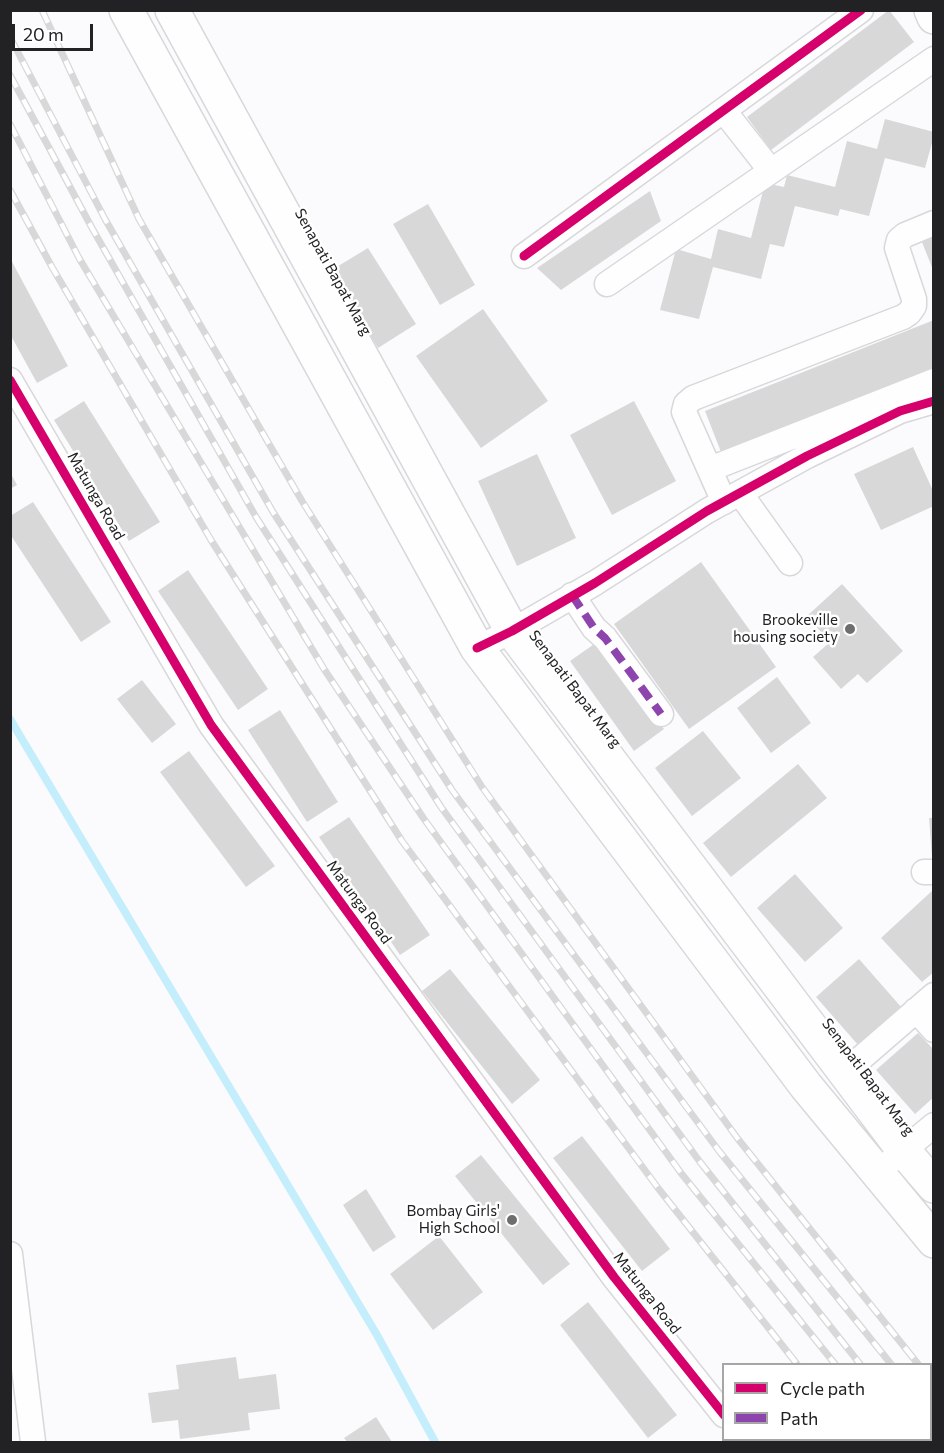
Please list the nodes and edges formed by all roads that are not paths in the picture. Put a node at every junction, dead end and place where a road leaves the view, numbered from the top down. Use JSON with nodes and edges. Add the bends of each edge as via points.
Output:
{"nodes":[{"id":1,"x":126,"y":10,"type":"edge"},
{"id":2,"x":172,"y":10,"type":"edge"},
{"id":3,"x":861,"y":10,"type":"edge"},
{"id":4,"x":931,"y":10,"type":"edge"},
{"id":5,"x":933,"y":17,"type":"edge"},
{"id":6,"x":933,"y":59,"type":"edge"},
{"id":7,"x":724,"y":111,"type":"junction"},
{"id":8,"x":771,"y":171,"type":"junction"},
{"id":9,"x":933,"y":223,"type":"edge"},
{"id":10,"x":524,"y":256,"type":"dead end"},
{"id":11,"x":607,"y":284,"type":"dead end"},
{"id":12,"x":10,"y":380,"type":"edge"},
{"id":13,"x":933,"y":381,"type":"edge"},
{"id":14,"x":933,"y":401,"type":"edge"},
{"id":15,"x":710,"y":469,"type":"junction"},
{"id":16,"x":732,"y":498,"type":"junction"},
{"id":17,"x":790,"y":563,"type":"dead end"},
{"id":18,"x":572,"y":596,"type":"junction"},
{"id":19,"x":512,"y":631,"type":"junction"},
{"id":20,"x":477,"y":648,"type":"junction"},
{"id":21,"x":661,"y":714,"type":"dead end"},
{"id":22,"x":647,"y":810,"type":"junction"},
{"id":23,"x":616,"y":833,"type":"junction"},
{"id":24,"x":792,"y":1001,"type":"junction"},
{"id":25,"x":925,"y":1002,"type":"edge"},
{"id":26,"x":760,"y":1026,"type":"junction"},
{"id":27,"x":933,"y":1030,"type":"edge"},
{"id":28,"x":845,"y":1072,"type":"junction"},
{"id":29,"x":933,"y":1125,"type":"edge"},
{"id":30,"x":904,"y":1150,"type":"junction"},
{"id":31,"x":877,"y":1172,"type":"junction"},
{"id":32,"x":933,"y":1186,"type":"edge"},
{"id":33,"x":933,"y":1241,"type":"edge"},
{"id":34,"x":10,"y":1254,"type":"edge"},
{"id":35,"x":722,"y":1414,"type":"edge"},
{"id":36,"x":33,"y":1443,"type":"edge"}],
"edges":[{"from":1,"to":20,"type":"main road"},
{"from":2,"to":19,"type":"main road","name":"Senapati Bapat Marg"},
{"from":3,"to":7,"type":"street"},
{"from":4,"to":5,"type":"main road"},
{"from":6,"to":8,"type":"street"},
{"from":7,"to":8,"type":"street"},
{"from":7,"to":10,"type":"street"},
{"from":8,"to":11,"type":"street"},
{"from":9,"to":15,"type":"street","via":[[899,240],[897,248],[914,299],[909,313],[686,404],[684,412]]},
{"from":12,"to":35,"type":"street","name":"Matunga Road","via":[[211,724],[614,1277]]},
{"from":13,"to":15,"type":"street"},
{"from":14,"to":16,"type":"street","via":[[900,411]]},
{"from":15,"to":16,"type":"street"},
{"from":16,"to":17,"type":"street"},
{"from":16,"to":18,"type":"street"},
{"from":18,"to":19,"type":"street"},
{"from":18,"to":21,"type":"street"},
{"from":19,"to":20,"type":"street"},
{"from":19,"to":22,"type":"main road","name":"Senapati Bapat Marg"},
{"from":20,"to":23,"type":"main road"},
{"from":22,"to":23,"type":"main road"},
{"from":22,"to":24,"type":"main road","name":"Senapati Bapat Marg"},
{"from":23,"to":26,"type":"main road"},
{"from":24,"to":26,"type":"main road"},
{"from":24,"to":28,"type":"main road","name":"Senapati Bapat Marg"},
{"from":25,"to":27,"type":"street"},
{"from":25,"to":28,"type":"street"},
{"from":26,"to":31,"type":"main road"},
{"from":28,"to":30,"type":"main road","name":"Senapati Bapat Marg"},
{"from":29,"to":30,"type":"street"},
{"from":30,"to":31,"type":"street"},
{"from":30,"to":32,"type":"main road","name":"Senapati Bapat Marg"},
{"from":31,"to":33,"type":"main road"},
{"from":34,"to":36,"type":"street"}]}
